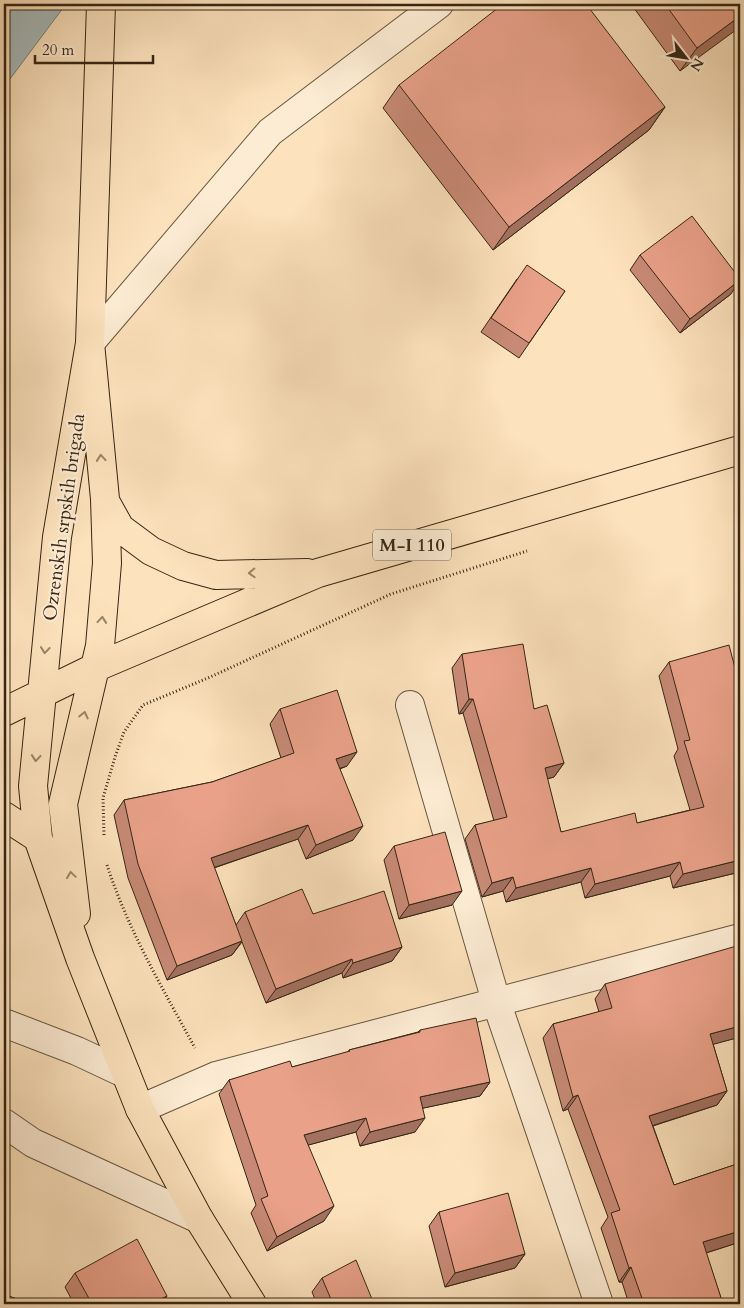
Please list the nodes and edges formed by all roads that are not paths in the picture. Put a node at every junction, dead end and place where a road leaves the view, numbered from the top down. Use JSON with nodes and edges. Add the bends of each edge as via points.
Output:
{"nodes":[{"id":1,"x":101,"y":4,"type":"edge"},
{"id":2,"x":440,"y":4,"type":"edge"},
{"id":3,"x":90,"y":343,"type":"junction"},
{"id":4,"x":740,"y":450,"type":"edge"},
{"id":5,"x":105,"y":499,"type":"junction"},
{"id":6,"x":318,"y":573,"type":"junction"},
{"id":7,"x":94,"y":668,"type":"junction"},
{"id":8,"x":41,"y":692,"type":"junction"},
{"id":9,"x":410,"y":705,"type":"dead end"},
{"id":10,"x":4,"y":712,"type":"edge"},
{"id":11,"x":4,"y":816,"type":"edge"},
{"id":12,"x":38,"y":838,"type":"junction"},
{"id":13,"x":740,"y":938,"type":"edge"},
{"id":14,"x":80,"y":958,"type":"junction"},
{"id":15,"x":496,"y":1001,"type":"junction"},
{"id":16,"x":4,"y":1023,"type":"edge"},
{"id":17,"x":126,"y":1074,"type":"junction"},
{"id":18,"x":140,"y":1109,"type":"junction"},
{"id":19,"x":4,"y":1123,"type":"edge"},
{"id":20,"x":199,"y":1218,"type":"junction"},
{"id":21,"x":252,"y":1304,"type":"edge"},
{"id":22,"x":599,"y":1304,"type":"edge"}],
"edges":[{"from":1,"to":3,"type":"main road","name":"Ozrenskih srpskih brigada"},
{"from":2,"to":3,"type":"street","via":[[270,132]]},
{"from":5,"to":3,"type":"main road","name":"Ozrenskih srpskih brigada","one_way":true},
{"from":3,"to":8,"type":"main road","name":"Ozrenskih srpskih brigada","one_way":true,"via":[[57,537]]},
{"from":4,"to":6,"type":"main road","number":"M-I 110"},
{"from":6,"to":5,"type":"main road","one_way":true,"via":[[216,575],[183,566],[151,551],[120,528]]},
{"from":7,"to":5,"type":"main road","name":"Ozrenskih srpskih brigada","one_way":true,"via":[[100,646],[107,563]]},
{"from":6,"to":7,"type":"main road","number":"M-I 110"},
{"from":7,"to":8,"type":"main road","number":"M-I 110"},
{"from":14,"to":7,"type":"main road","name":"Ozrenskih srpskih brigada","one_way":true,"via":[[63,804]]},
{"from":8,"to":10,"type":"main road","number":"M-I 110"},
{"from":8,"to":12,"type":"main road","name":"Ozrenskih srpskih brigada","one_way":true,"via":[[33,786]]},
{"from":9,"to":15,"type":"street"},
{"from":11,"to":12,"type":"main road"},
{"from":12,"to":14,"type":"main road","name":"Ozrenskih srpskih brigada"},
{"from":13,"to":15,"type":"street"},
{"from":14,"to":17,"type":"main road"},
{"from":15,"to":18,"type":"street","via":[[216,1076]]},
{"from":15,"to":22,"type":"street"},
{"from":16,"to":17,"type":"street"},
{"from":17,"to":18,"type":"main road"},
{"from":18,"to":20,"type":"main road"},
{"from":19,"to":20,"type":"street","via":[[33,1143]]},
{"from":20,"to":21,"type":"main road"}]}
